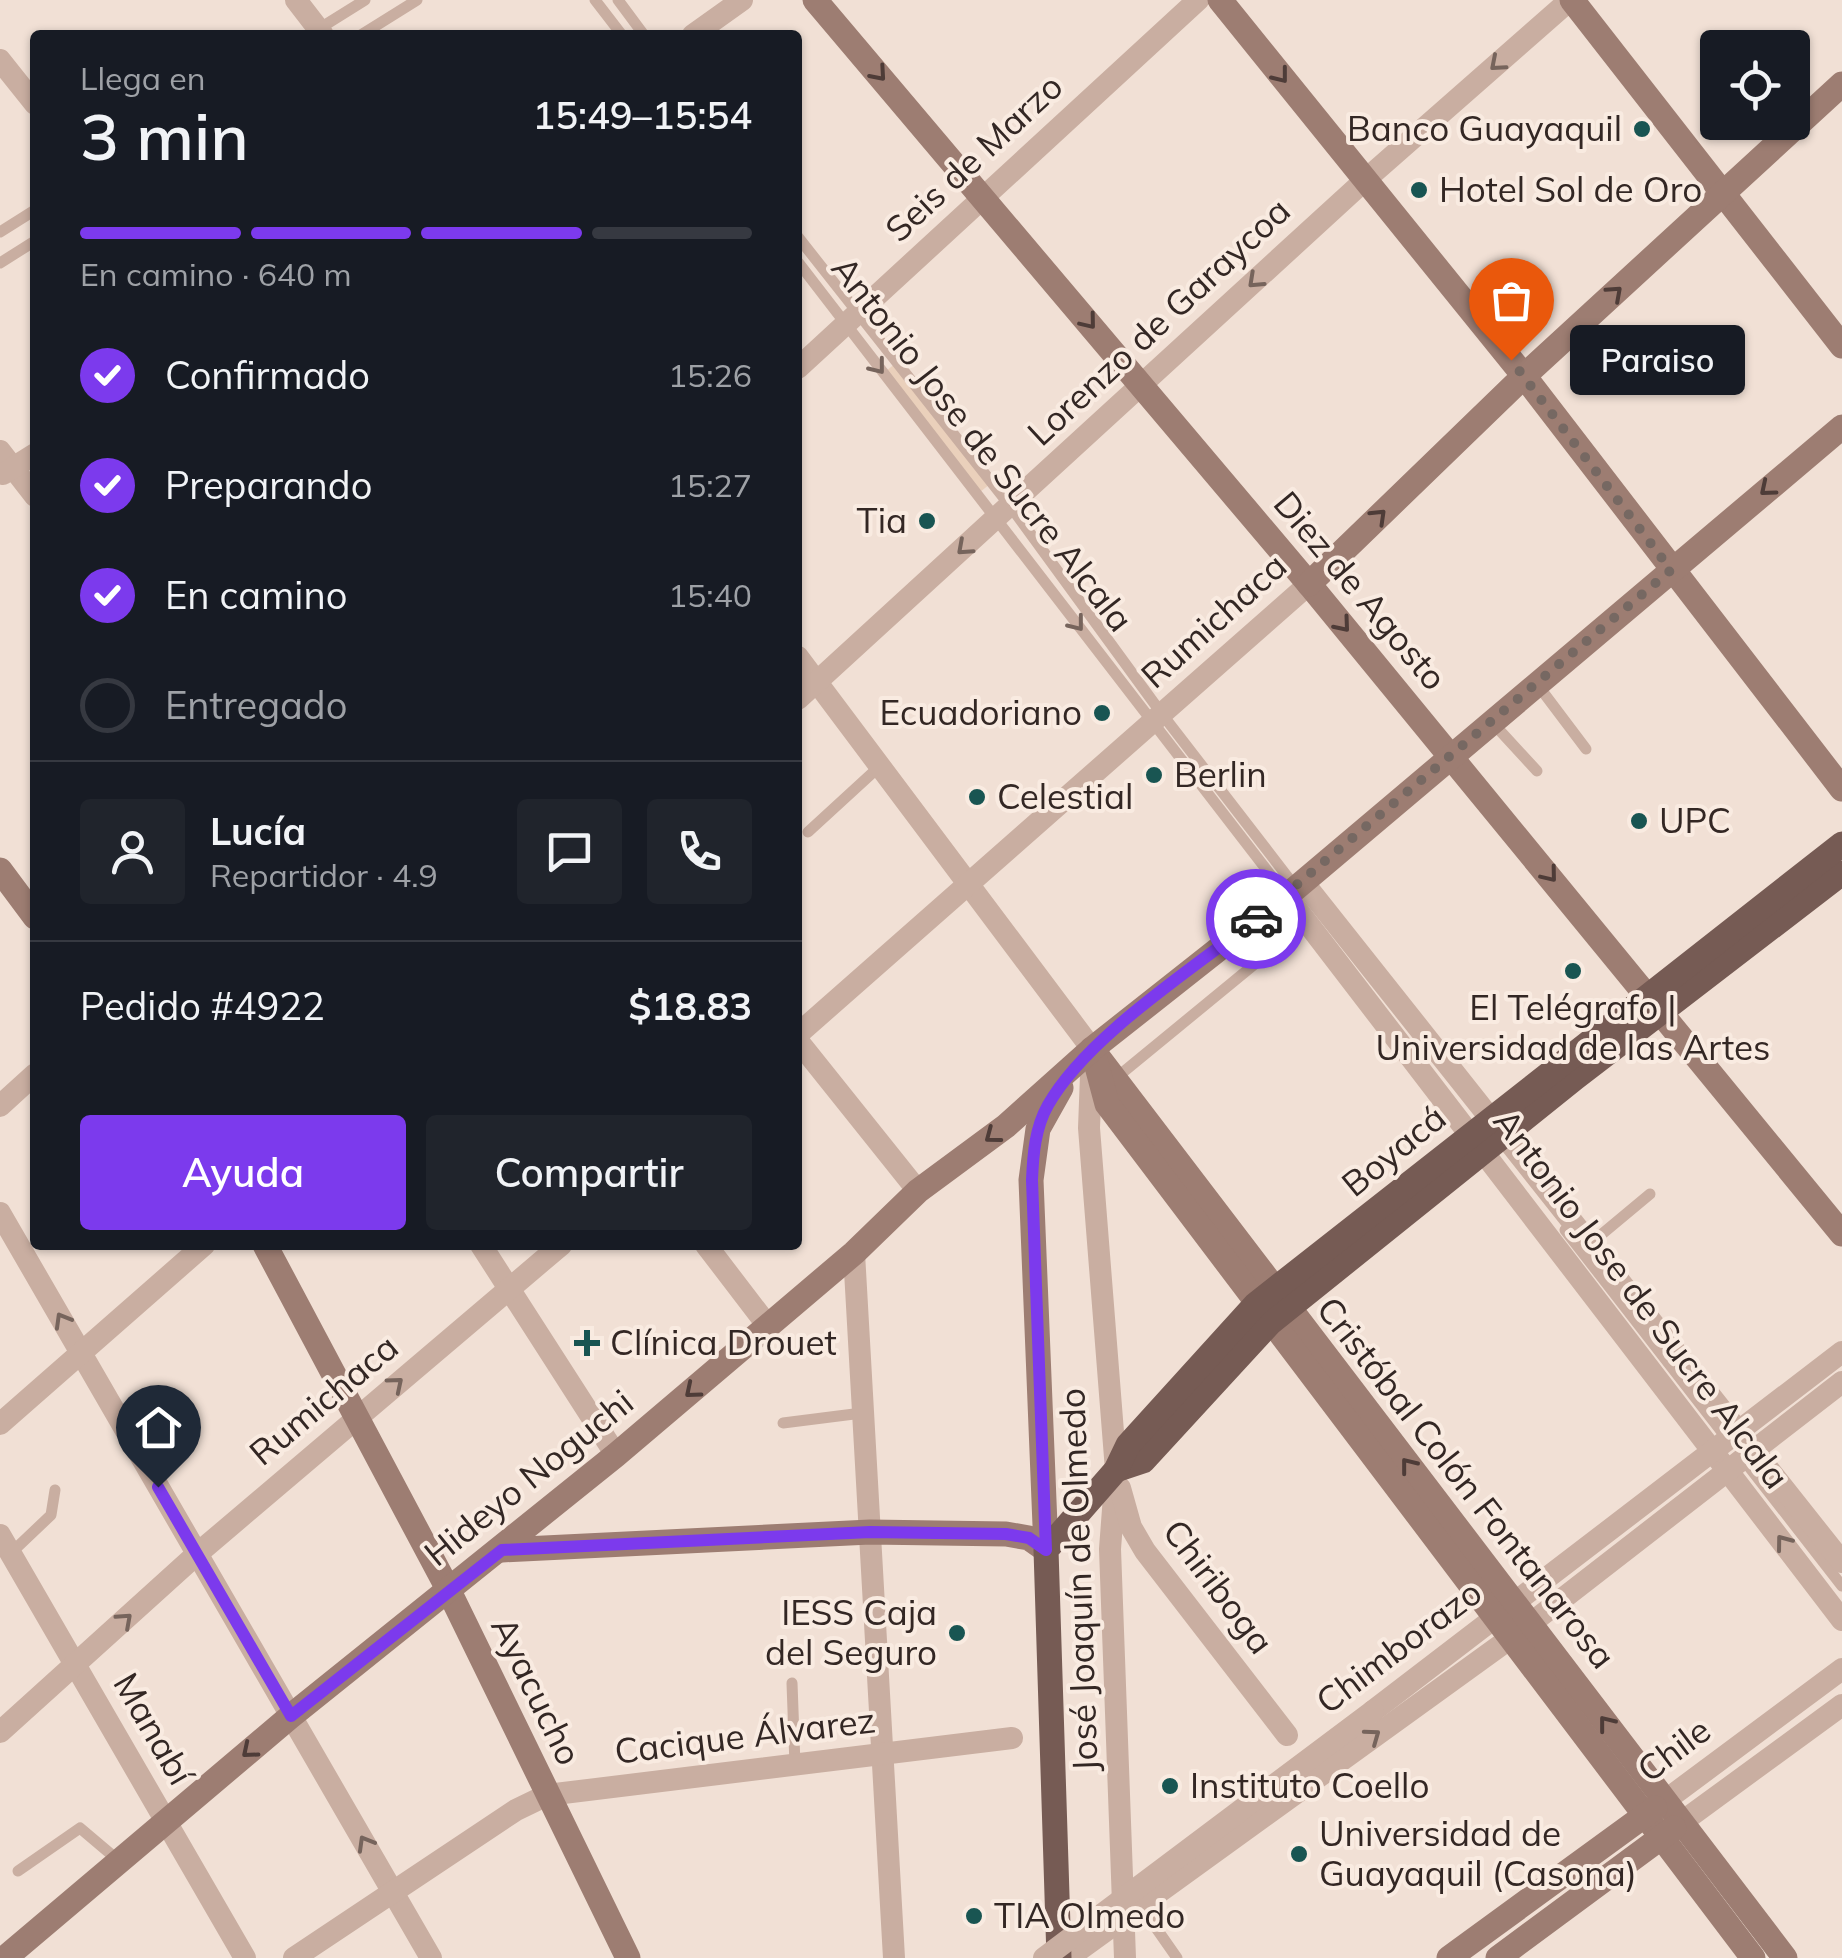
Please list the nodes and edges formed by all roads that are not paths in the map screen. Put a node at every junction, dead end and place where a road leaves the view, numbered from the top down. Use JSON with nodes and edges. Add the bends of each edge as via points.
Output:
{"nodes":[{"id":1,"x":296,"y":0,"type":"edge"},
{"id":2,"x":365,"y":0,"type":"edge"},
{"id":3,"x":417,"y":0,"type":"edge"},
{"id":4,"x":595,"y":0,"type":"edge"},
{"id":5,"x":618,"y":0,"type":"edge"},
{"id":6,"x":742,"y":0,"type":"edge"},
{"id":7,"x":815,"y":0,"type":"edge"},
{"id":8,"x":1198,"y":0,"type":"edge"},
{"id":9,"x":1220,"y":0,"type":"edge"},
{"id":10,"x":1571,"y":0,"type":"edge"},
{"id":11,"x":1582,"y":0,"type":"edge"},
{"id":12,"x":315,"y":30,"type":"edge"},
{"id":13,"x":321,"y":30,"type":"edge"},
{"id":14,"x":369,"y":30,"type":"edge"},
{"id":15,"x":618,"y":30,"type":"edge"},
{"id":16,"x":640,"y":30,"type":"edge"},
{"id":17,"x":700,"y":30,"type":"edge"},
{"id":18,"x":0,"y":60,"type":"edge"},
{"id":19,"x":1842,"y":84,"type":"edge"},
{"id":20,"x":30,"y":98,"type":"edge"},
{"id":21,"x":1364,"y":181,"type":"junction"},
{"id":22,"x":984,"y":195,"type":"junction"},
{"id":23,"x":1729,"y":198,"type":"junction"},
{"id":24,"x":30,"y":213,"type":"edge"},
{"id":25,"x":0,"y":232,"type":"edge"},
{"id":26,"x":802,"y":243,"type":"edge"},
{"id":27,"x":30,"y":244,"type":"edge"},
{"id":28,"x":0,"y":263,"type":"edge"},
{"id":29,"x":802,"y":266,"type":"edge"},
{"id":30,"x":851,"y":319,"type":"junction"},
{"id":31,"x":1842,"y":346,"type":"edge"},
{"id":32,"x":802,"y":364,"type":"edge"},
{"id":33,"x":1524,"y":376,"type":"junction"},
{"id":34,"x":1142,"y":386,"type":"junction"},
{"id":35,"x":1842,"y":427,"type":"edge"},
{"id":36,"x":30,"y":456,"type":"edge"},
{"id":37,"x":4,"y":465,"type":"edge"},
{"id":38,"x":30,"y":491,"type":"edge"},
{"id":39,"x":1004,"y":513,"type":"junction"},
{"id":40,"x":1671,"y":570,"type":"junction"},
{"id":41,"x":1309,"y":584,"type":"junction"},
{"id":42,"x":802,"y":661,"type":"edge"},
{"id":43,"x":817,"y":682,"type":"junction"},
{"id":44,"x":1537,"y":684,"type":"junction"},
{"id":45,"x":802,"y":695,"type":"edge"},
{"id":46,"x":1157,"y":718,"type":"junction"},
{"id":47,"x":1492,"y":721,"type":"junction"},
{"id":48,"x":1586,"y":749,"type":"dead end"},
{"id":49,"x":1451,"y":755,"type":"junction"},
{"id":50,"x":880,"y":766,"type":"junction"},
{"id":51,"x":1537,"y":771,"type":"dead end"},
{"id":52,"x":1842,"y":789,"type":"edge"},
{"id":53,"x":808,"y":832,"type":"dead end"},
{"id":54,"x":1842,"y":844,"type":"edge"},
{"id":55,"x":1842,"y":857,"type":"edge"},
{"id":56,"x":0,"y":870,"type":"edge"},
{"id":57,"x":1842,"y":872,"type":"edge"},
{"id":58,"x":966,"y":882,"type":"junction"},
{"id":59,"x":1295,"y":888,"type":"junction"},
{"id":60,"x":30,"y":910,"type":"edge"},
{"id":61,"x":1306,"y":922,"type":"junction"},
{"id":62,"x":1653,"y":1003,"type":"junction"},
{"id":63,"x":802,"y":1034,"type":"edge"},
{"id":64,"x":802,"y":1043,"type":"edge"},
{"id":65,"x":1092,"y":1049,"type":"junction"},
{"id":66,"x":1116,"y":1078,"type":"junction"},
{"id":67,"x":30,"y":1079,"type":"edge"},
{"id":68,"x":0,"y":1106,"type":"edge"},
{"id":69,"x":1488,"y":1134,"type":"junction"},
{"id":70,"x":918,"y":1191,"type":"junction"},
{"id":71,"x":1650,"y":1194,"type":"dead end"},
{"id":72,"x":0,"y":1213,"type":"edge"},
{"id":73,"x":1842,"y":1234,"type":"edge"},
{"id":74,"x":1590,"y":1244,"type":"junction"},
{"id":75,"x":28,"y":1245,"type":"edge"},
{"id":76,"x":30,"y":1250,"type":"edge"},
{"id":77,"x":198,"y":1250,"type":"edge"},
{"id":78,"x":268,"y":1250,"type":"edge"},
{"id":79,"x":484,"y":1250,"type":"edge"},
{"id":80,"x":555,"y":1250,"type":"edge"},
{"id":81,"x":710,"y":1250,"type":"edge"},
{"id":82,"x":854,"y":1253,"type":"junction"},
{"id":83,"x":510,"y":1290,"type":"junction"},
{"id":84,"x":1271,"y":1306,"type":"junction"},
{"id":85,"x":768,"y":1326,"type":"junction"},
{"id":86,"x":1842,"y":1352,"type":"edge"},
{"id":87,"x":81,"y":1353,"type":"junction"},
{"id":88,"x":1842,"y":1382,"type":"edge"},
{"id":89,"x":862,"y":1413,"type":"junction"},
{"id":90,"x":356,"y":1417,"type":"junction"},
{"id":91,"x":783,"y":1422,"type":"dead end"},
{"id":92,"x":0,"y":1424,"type":"edge"},
{"id":93,"x":1725,"y":1439,"type":"junction"},
{"id":94,"x":616,"y":1455,"type":"junction"},
{"id":95,"x":1741,"y":1459,"type":"junction"},
{"id":96,"x":1116,"y":1470,"type":"junction"},
{"id":97,"x":55,"y":1490,"type":"dead end"},
{"id":98,"x":870,"y":1532,"type":"junction"},
{"id":99,"x":5,"y":1544,"type":"edge"},
{"id":100,"x":502,"y":1550,"type":"junction"},
{"id":101,"x":1046,"y":1550,"type":"junction"},
{"id":102,"x":197,"y":1554,"type":"junction"},
{"id":103,"x":1842,"y":1562,"type":"edge"},
{"id":104,"x":1842,"y":1586,"type":"edge"},
{"id":105,"x":448,"y":1589,"type":"junction"},
{"id":106,"x":1842,"y":1620,"type":"edge"},
{"id":107,"x":1512,"y":1621,"type":"junction"},
{"id":108,"x":75,"y":1665,"type":"junction"},
{"id":109,"x":1842,"y":1669,"type":"edge"},
{"id":110,"x":792,"y":1683,"type":"dead end"},
{"id":111,"x":1842,"y":1705,"type":"edge"},
{"id":112,"x":291,"y":1716,"type":"junction"},
{"id":113,"x":0,"y":1732,"type":"edge"},
{"id":114,"x":1286,"y":1735,"type":"dead end"},
{"id":115,"x":1012,"y":1738,"type":"dead end"},
{"id":116,"x":881,"y":1754,"type":"junction"},
{"id":117,"x":795,"y":1765,"type":"junction"},
{"id":118,"x":548,"y":1795,"type":"junction"},
{"id":119,"x":1655,"y":1808,"type":"junction"},
{"id":120,"x":166,"y":1821,"type":"junction"},
{"id":121,"x":1672,"y":1830,"type":"junction"},
{"id":122,"x":119,"y":1861,"type":"junction"},
{"id":123,"x":18,"y":1870,"type":"dead end"},
{"id":124,"x":392,"y":1890,"type":"junction"},
{"id":125,"x":1132,"y":1910,"type":"junction"},
{"id":126,"x":1505,"y":1955,"type":"edge"},
{"id":127,"x":5,"y":1958,"type":"edge"},
{"id":128,"x":246,"y":1958,"type":"edge"},
{"id":129,"x":294,"y":1958,"type":"edge"},
{"id":130,"x":431,"y":1958,"type":"edge"},
{"id":131,"x":628,"y":1958,"type":"edge"},
{"id":132,"x":894,"y":1958,"type":"edge"},
{"id":133,"x":1044,"y":1958,"type":"edge"},
{"id":134,"x":1059,"y":1958,"type":"edge"},
{"id":135,"x":1068,"y":1958,"type":"edge"},
{"id":136,"x":1125,"y":1958,"type":"edge"},
{"id":137,"x":1177,"y":1958,"type":"edge"},
{"id":138,"x":1450,"y":1958,"type":"edge"},
{"id":139,"x":1753,"y":1958,"type":"edge"},
{"id":140,"x":1785,"y":1958,"type":"edge"}],
"edges":[{"from":1,"to":12,"type":"street"},
{"from":2,"to":13,"type":"lane"},
{"from":3,"to":14,"type":"lane"},
{"from":4,"to":15,"type":"lane"},
{"from":5,"to":16,"type":"lane"},
{"from":6,"to":17,"type":"street"},
{"from":7,"to":22,"type":"street","name":"Diez de Agosto","one_way":true},
{"from":8,"to":22,"type":"street","name":"Seis de Marzo"},
{"from":9,"to":21,"type":"street","one_way":true},
{"from":10,"to":21,"type":"street","name":"Lorenzo de Garaycoa","one_way":true},
{"from":10,"to":23,"type":"street"},
{"from":11,"to":23,"type":"lane"},
{"from":18,"to":20,"type":"street"},
{"from":19,"to":23,"type":"street","name":"Rumichaca"},
{"from":21,"to":33,"type":"street"},
{"from":21,"to":34,"type":"street","name":"Lorenzo de Garaycoa","one_way":true},
{"from":22,"to":30,"type":"street","name":"Seis de Marzo"},
{"from":22,"to":34,"type":"street","name":"Diez de Agosto","one_way":true},
{"from":23,"to":31,"type":"street"},
{"from":33,"to":23,"type":"street","name":"Rumichaca","one_way":true},
{"from":24,"to":25,"type":"lane"},
{"from":26,"to":30,"type":"lane","name":"Antonio Jose de Sucre Alcala"},
{"from":27,"to":28,"type":"lane"},
{"from":29,"to":30,"type":"lane","name":"Antonio Jose de Sucre Alcala"},
{"from":30,"to":32,"type":"street","name":"Seis de Marzo"},
{"from":30,"to":39,"type":"lane","name":"Antonio Jose de Sucre Alcala"},
{"from":30,"to":39,"type":"lane","name":"Antonio Jose de Sucre Alcala","one_way":true},
{"from":33,"to":40,"type":"street"},
{"from":41,"to":33,"type":"street","name":"Rumichaca","one_way":true},
{"from":34,"to":39,"type":"street","name":"Lorenzo de Garaycoa"},
{"from":34,"to":41,"type":"street","name":"Diez de Agosto"},
{"from":35,"to":40,"type":"street","one_way":true},
{"from":36,"to":37,"type":"street"},
{"from":37,"to":38,"type":"street"},
{"from":39,"to":43,"type":"street","name":"Lorenzo de Garaycoa","one_way":true},
{"from":39,"to":46,"type":"lane","name":"Antonio Jose de Sucre Alcala"},
{"from":39,"to":46,"type":"lane","name":"Antonio Jose de Sucre Alcala","one_way":true},
{"from":40,"to":44,"type":"street"},
{"from":40,"to":52,"type":"street"},
{"from":41,"to":46,"type":"street","name":"Rumichaca"},
{"from":41,"to":49,"type":"street","name":"Diez de Agosto","one_way":true},
{"from":42,"to":43,"type":"street","name":"Cristóbal Colón Fontanarosa"},
{"from":43,"to":45,"type":"street","name":"Lorenzo de Garaycoa"},
{"from":43,"to":50,"type":"street","name":"Cristóbal Colón Fontanarosa"},
{"from":44,"to":47,"type":"street"},
{"from":44,"to":48,"type":"lane"},
{"from":46,"to":58,"type":"street","name":"Rumichaca"},
{"from":46,"to":59,"type":"lane","name":"Antonio Jose de Sucre Alcala"},
{"from":47,"to":49,"type":"street"},
{"from":47,"to":51,"type":"lane"},
{"from":49,"to":59,"type":"street"},
{"from":49,"to":62,"type":"street","name":"Diez de Agosto","one_way":true},
{"from":50,"to":53,"type":"lane"},
{"from":50,"to":58,"type":"street","name":"Cristóbal Colón Fontanarosa"},
{"from":54,"to":62,"type":"main road","name":"Boyacá"},
{"from":55,"to":62,"type":"lane","name":"Boyacá"},
{"from":56,"to":60,"type":"street"},
{"from":57,"to":62,"type":"main road","name":"Boyacá"},
{"from":58,"to":63,"type":"street","name":"Rumichaca"},
{"from":58,"to":65,"type":"street","name":"Cristóbal Colón Fontanarosa"},
{"from":59,"to":61,"type":"street","name":"Antonio Jose de Sucre Alcala"},
{"from":59,"to":65,"type":"street"},
{"from":59,"to":69,"type":"street","name":"Antonio Jose de Sucre Alcala"},
{"from":61,"to":66,"type":"lane"},
{"from":61,"to":69,"type":"street","name":"Antonio Jose de Sucre Alcala"},
{"from":62,"to":69,"type":"main road","name":"Boyacá"},
{"from":62,"to":73,"type":"street","name":"Diez de Agosto"},
{"from":64,"to":70,"type":"street"},
{"from":65,"to":66,"type":"street","name":"Cristóbal Colón Fontanarosa"},
{"from":65,"to":70,"type":"street","name":"Hideyo Noguchi","one_way":true,"via":[[1006,1126]]},
{"from":65,"to":84,"type":"street","name":"Cristóbal Colón Fontanarosa","via":[[1107,1104]]},
{"from":65,"to":96,"type":"street","name":"José Joaquín de Olmedo","via":[[1088,1128]]},
{"from":65,"to":101,"type":"street","name":"José Joaquín de Olmedo","via":[[1048,1104],[1033,1154]]},
{"from":66,"to":84,"type":"street","name":"Cristóbal Colón Fontanarosa"},
{"from":67,"to":68,"type":"street"},
{"from":69,"to":74,"type":"street","name":"Antonio Jose de Sucre Alcala"},
{"from":69,"to":84,"type":"main road","name":"Boyacá"},
{"from":69,"to":93,"type":"street","name":"Antonio Jose de Sucre Alcala"},
{"from":70,"to":82,"type":"street","name":"Hideyo Noguchi"},
{"from":71,"to":74,"type":"lane"},
{"from":72,"to":75,"type":"street"},
{"from":74,"to":93,"type":"street","name":"Antonio Jose de Sucre Alcala"},
{"from":87,"to":76,"type":"street","one_way":true},
{"from":77,"to":87,"type":"street"},
{"from":78,"to":90,"type":"street","name":"Ayacucho"},
{"from":79,"to":83,"type":"street"},
{"from":80,"to":83,"type":"street","name":"Rumichaca"},
{"from":81,"to":85,"type":"street"},
{"from":82,"to":85,"type":"street","name":"Hideyo Noguchi"},
{"from":82,"to":89,"type":"street"},
{"from":90,"to":83,"type":"street","name":"Rumichaca","one_way":true},
{"from":83,"to":94,"type":"street"},
{"from":84,"to":96,"type":"main road","name":"Boyacá","via":[[1143,1460]]},
{"from":84,"to":107,"type":"street","name":"Cristóbal Colón Fontanarosa"},
{"from":85,"to":94,"type":"street","name":"Hideyo Noguchi","one_way":true},
{"from":86,"to":93,"type":"street","name":"Chimborazo"},
{"from":87,"to":92,"type":"street"},
{"from":87,"to":102,"type":"street"},
{"from":88,"to":95,"type":"street","name":"Chimborazo"},
{"from":89,"to":91,"type":"lane"},
{"from":89,"to":98,"type":"street"},
{"from":90,"to":102,"type":"street","name":"Rumichaca"},
{"from":90,"to":105,"type":"street","name":"Ayacucho"},
{"from":93,"to":95,"type":"street","name":"Antonio Jose de Sucre Alcala"},
{"from":93,"to":95,"type":"street","name":"Antonio Jose de Sucre Alcala"},
{"from":93,"to":107,"type":"street","name":"Chimborazo"},
{"from":94,"to":100,"type":"street","name":"Hideyo Noguchi"},
{"from":95,"to":103,"type":"street","name":"Antonio Jose de Sucre Alcala"},
{"from":95,"to":104,"type":"lane","name":"Antonio Jose de Sucre Alcala"},
{"from":106,"to":95,"type":"street","name":"Antonio Jose de Sucre Alcala","one_way":true},
{"from":95,"to":107,"type":"street","name":"Chimborazo"},
{"from":96,"to":101,"type":"main road","name":"Boyacá"},
{"from":96,"to":114,"type":"street","name":"Chiriboga","via":[[1137,1539]]},
{"from":96,"to":125,"type":"street","name":"José Joaquín de Olmedo","via":[[1110,1549]]},
{"from":97,"to":99,"type":"lane","via":[[52,1515]]},
{"from":98,"to":100,"type":"street"},
{"from":98,"to":101,"type":"street","via":[[1006,1534]]},
{"from":98,"to":116,"type":"street"},
{"from":99,"to":108,"type":"street","name":"Manabí"},
{"from":100,"to":105,"type":"street","name":"Hideyo Noguchi"},
{"from":101,"to":134,"type":"main road","name":"José Joaquín de Olmedo"},
{"from":108,"to":102,"type":"street","name":"Rumichaca","one_way":true},
{"from":102,"to":112,"type":"street"},
{"from":105,"to":112,"type":"street","name":"Hideyo Noguchi"},
{"from":105,"to":118,"type":"street","name":"Ayacucho"},
{"from":107,"to":119,"type":"street","name":"Cristóbal Colón Fontanarosa"},
{"from":125,"to":107,"type":"street","name":"Chimborazo","one_way":true},
{"from":107,"to":133,"type":"street","name":"Chimborazo","bridge":true,"via":[[1374,1711]]},
{"from":108,"to":113,"type":"street","name":"Rumichaca"},
{"from":108,"to":120,"type":"street","name":"Manabí"},
{"from":109,"to":119,"type":"street","name":"Chile"},
{"from":110,"to":117,"type":"lane"},
{"from":111,"to":121,"type":"street","name":"Chile"},
{"from":112,"to":120,"type":"street","name":"Hideyo Noguchi","one_way":true},
{"from":124,"to":112,"type":"street","one_way":true},
{"from":115,"to":116,"type":"street","name":"Cacique Álvarez"},
{"from":116,"to":117,"type":"street","name":"Cacique Álvarez"},
{"from":116,"to":132,"type":"street"},
{"from":117,"to":118,"type":"street","name":"Cacique Álvarez"},
{"from":118,"to":124,"type":"street","name":"Cacique Álvarez"},
{"from":118,"to":131,"type":"street","name":"Ayacucho"},
{"from":119,"to":121,"type":"street","name":"Cristóbal Colón Fontanarosa"},
{"from":119,"to":138,"type":"street","name":"Chile"},
{"from":120,"to":122,"type":"street","name":"Hideyo Noguchi"},
{"from":120,"to":128,"type":"street","name":"Manabí"},
{"from":121,"to":126,"type":"street","name":"Chile"},
{"from":121,"to":139,"type":"street","name":"Cristóbal Colón Fontanarosa"},
{"from":121,"to":140,"type":"street","name":"Cristóbal Colón Fontanarosa"},
{"from":122,"to":123,"type":"lane","via":[[80,1828]]},
{"from":122,"to":127,"type":"street","name":"Hideyo Noguchi"},
{"from":124,"to":129,"type":"street","name":"Cacique Álvarez"},
{"from":124,"to":130,"type":"street"},
{"from":125,"to":135,"type":"street","name":"Chimborazo"},
{"from":125,"to":136,"type":"street","name":"José Joaquín de Olmedo"},
{"from":125,"to":137,"type":"lane"}]}
